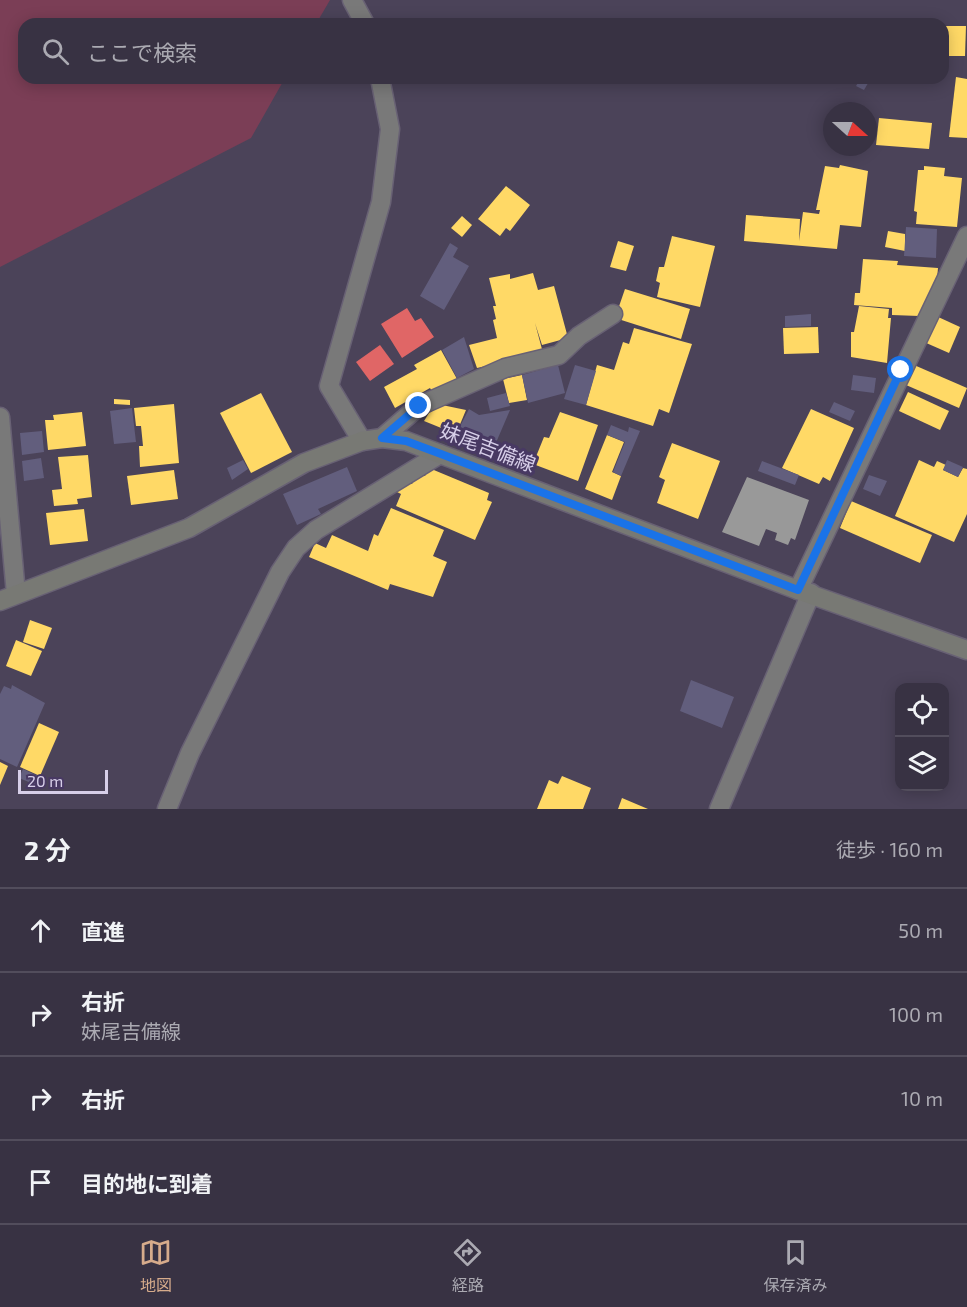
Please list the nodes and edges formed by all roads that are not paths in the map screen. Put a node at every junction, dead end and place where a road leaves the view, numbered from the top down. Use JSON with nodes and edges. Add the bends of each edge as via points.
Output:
{"nodes":[{"id":1,"x":352,"y":0,"type":"edge"},
{"id":2,"x":362,"y":18,"type":"edge"},
{"id":3,"x":381,"y":84,"type":"edge"},
{"id":4,"x":967,"y":236,"type":"edge"},
{"id":5,"x":613,"y":314,"type":"dead end"},
{"id":6,"x":0,"y":417,"type":"edge"},
{"id":7,"x":382,"y":438,"type":"junction"},
{"id":8,"x":362,"y":441,"type":"junction"},
{"id":9,"x":441,"y":454,"type":"junction"},
{"id":10,"x":804,"y":591,"type":"junction"},
{"id":11,"x":8,"y":598,"type":"edge"},
{"id":12,"x":967,"y":650,"type":"edge"},
{"id":13,"x":167,"y":809,"type":"edge"},
{"id":14,"x":719,"y":809,"type":"edge"}],
"edges":[{"from":1,"to":2,"type":"street"},
{"from":3,"to":8,"type":"street","via":[[390,129],[381,202],[329,386]]},
{"from":4,"to":10,"type":"street"},
{"from":5,"to":7,"type":"street","via":[[579,336],[559,355],[505,368],[419,406]]},
{"from":6,"to":11,"type":"street"},
{"from":7,"to":8,"type":"main road","name":"妹尾吉備線"},
{"from":7,"to":9,"type":"main road","name":"妹尾吉備線","via":[[406,441]]},
{"from":8,"to":11,"type":"main road","name":"妹尾吉備線","via":[[304,464],[189,528]]},
{"from":9,"to":10,"type":"main road","name":"妹尾吉備線"},
{"from":9,"to":13,"type":"street","via":[[316,530],[296,548],[280,572],[195,742]]},
{"from":10,"to":12,"type":"main road","name":"妹尾吉備線"},
{"from":10,"to":14,"type":"street"}]}
